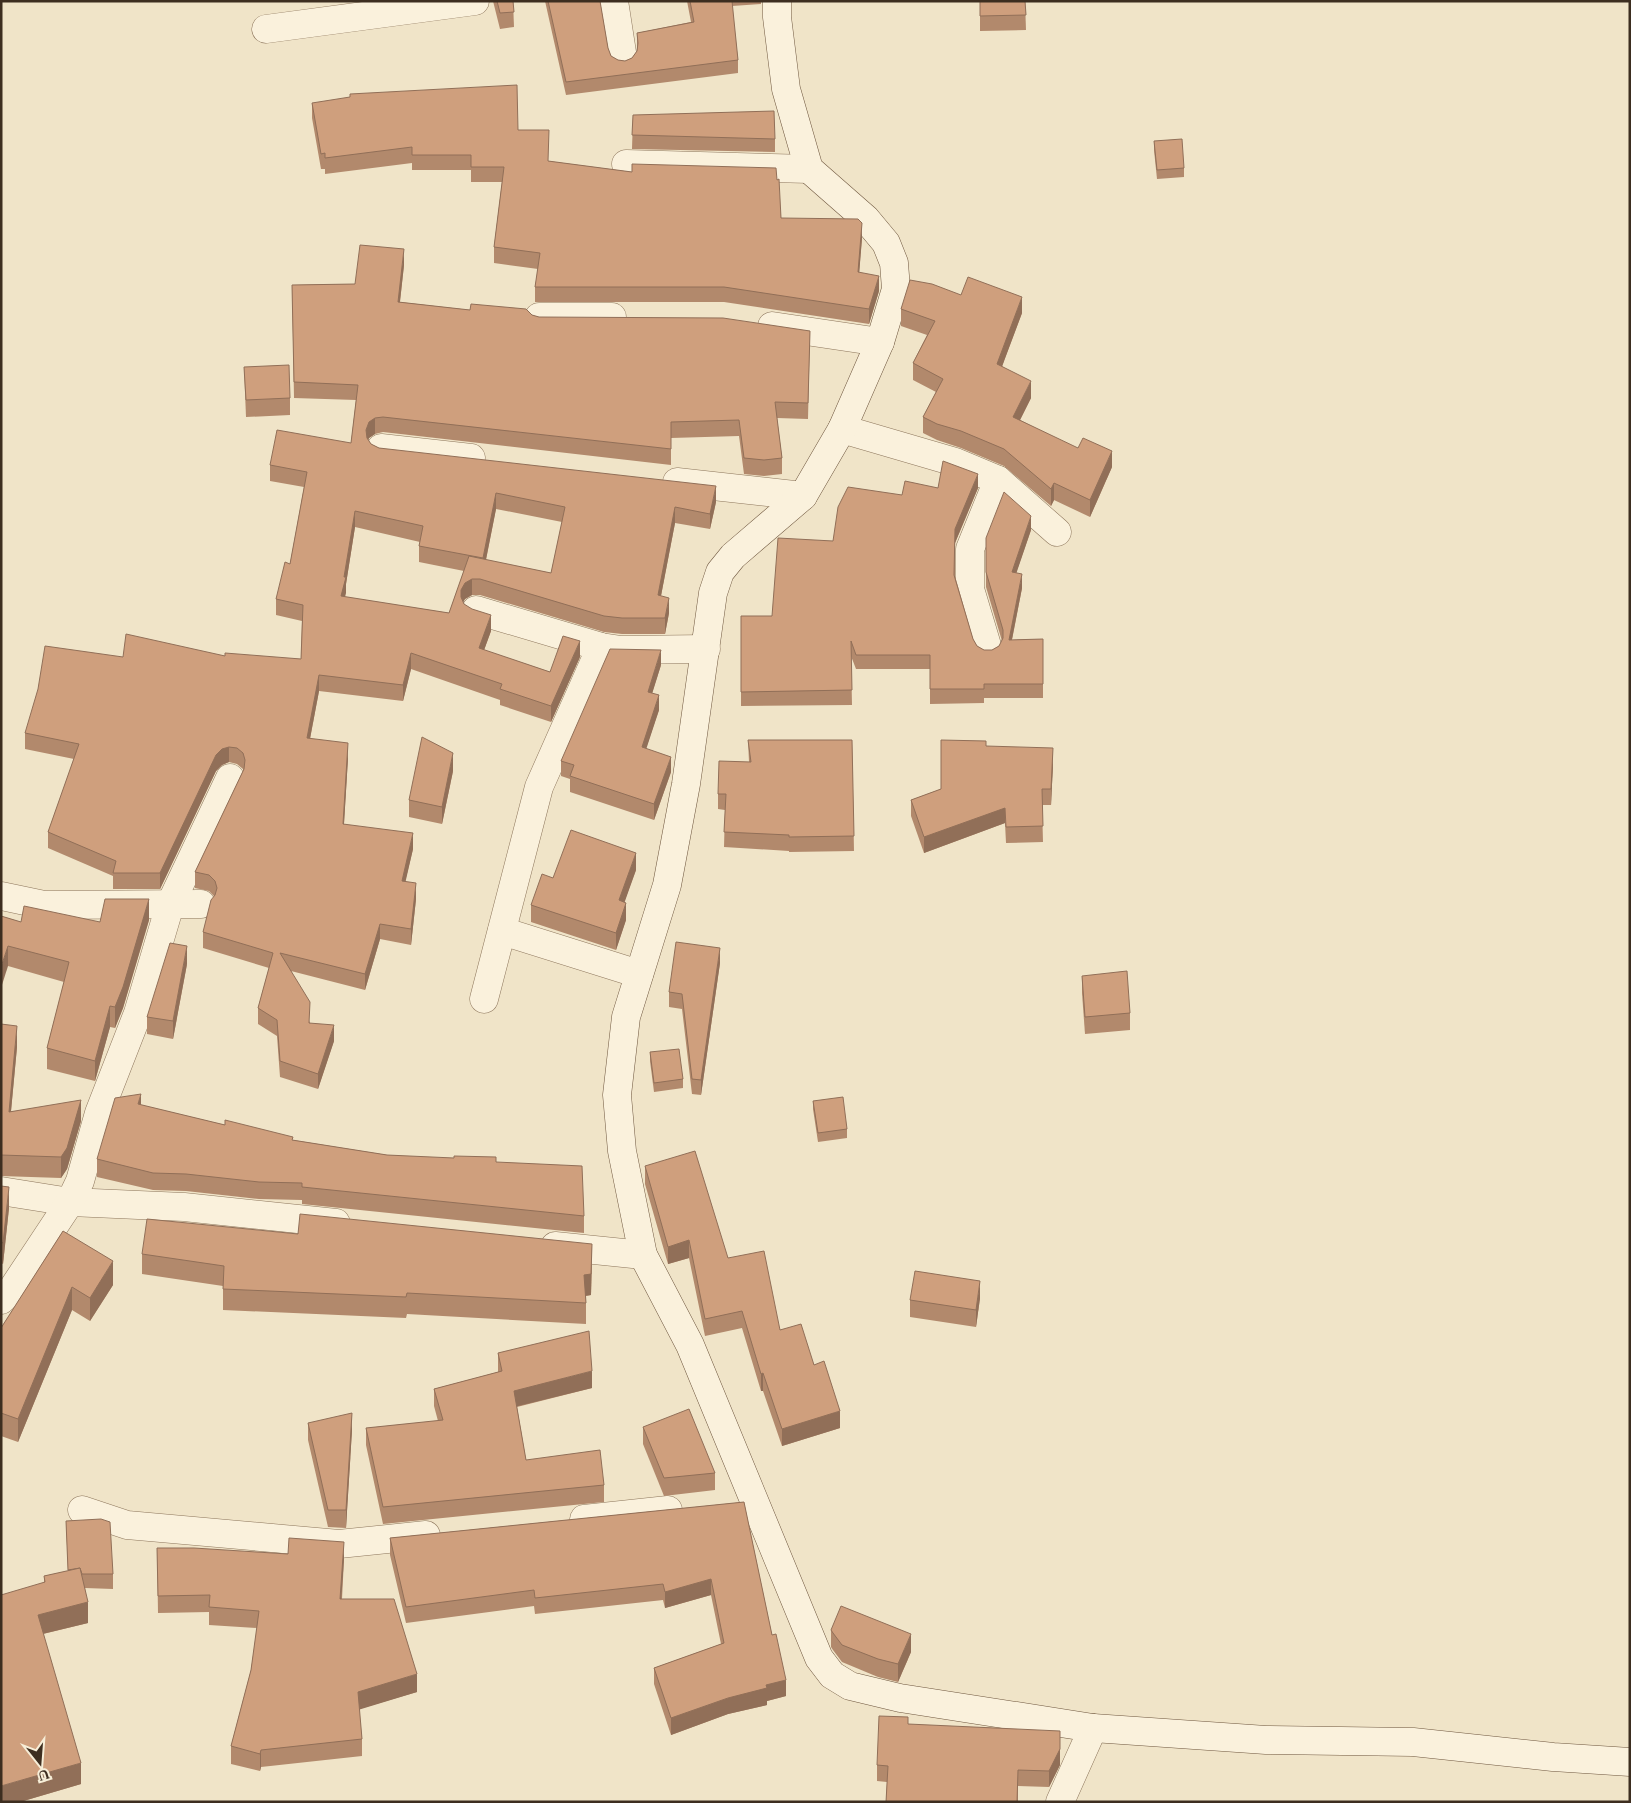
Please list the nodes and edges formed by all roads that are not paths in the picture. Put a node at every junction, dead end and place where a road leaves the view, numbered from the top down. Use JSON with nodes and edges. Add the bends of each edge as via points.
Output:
{"nodes":[{"id":1,"x":475,"y":1,"type":"edge"},
{"id":2,"x":614,"y":1,"type":"edge"},
{"id":3,"x":777,"y":1,"type":"edge"},
{"id":4,"x":360,"y":9,"type":"edge"},
{"id":5,"x":266,"y":28,"type":"dead end"},
{"id":6,"x":622,"y":59,"type":"edge"},
{"id":7,"x":626,"y":164,"type":"dead end"},
{"id":8,"x":809,"y":169,"type":"junction"},
{"id":9,"x":539,"y":316,"type":"edge"},
{"id":10,"x":636,"y":318,"type":"edge"},
{"id":11,"x":743,"y":321,"type":"edge"},
{"id":12,"x":880,"y":342,"type":"junction"},
{"id":13,"x":842,"y":429,"type":"junction"},
{"id":14,"x":381,"y":448,"type":"edge"},
{"id":15,"x":499,"y":461,"type":"edge"},
{"id":16,"x":656,"y":479,"type":"edge"},
{"id":17,"x":998,"y":480,"type":"junction"},
{"id":18,"x":803,"y":496,"type":"junction"},
{"id":19,"x":1057,"y":532,"type":"dead end"},
{"id":20,"x":476,"y":610,"type":"edge"},
{"id":21,"x":601,"y":647,"type":"junction"},
{"id":22,"x":706,"y":649,"type":"junction"},
{"id":23,"x":988,"y":649,"type":"edge"},
{"id":24,"x":230,"y":778,"type":"dead end"},
{"id":25,"x":1,"y":896,"type":"edge"},
{"id":26,"x":200,"y":904,"type":"dead end"},
{"id":27,"x":170,"y":905,"type":"junction"},
{"id":28,"x":502,"y":931,"type":"junction"},
{"id":29,"x":639,"y":974,"type":"junction"},
{"id":30,"x":484,"y":999,"type":"dead end"},
{"id":31,"x":1,"y":1191,"type":"edge"},
{"id":32,"x":70,"y":1202,"type":"junction"},
{"id":33,"x":360,"y":1226,"type":"edge"},
{"id":34,"x":526,"y":1243,"type":"edge"},
{"id":35,"x":643,"y":1255,"type":"junction"},
{"id":36,"x":1,"y":1300,"type":"edge"},
{"id":37,"x":755,"y":1502,"type":"junction"},
{"id":38,"x":726,"y":1505,"type":"edge"},
{"id":39,"x":697,"y":1508,"type":"edge"},
{"id":40,"x":82,"y":1510,"type":"dead end"},
{"id":41,"x":562,"y":1521,"type":"edge"},
{"id":42,"x":455,"y":1532,"type":"edge"},
{"id":43,"x":1093,"y":1728,"type":"junction"},
{"id":44,"x":1630,"y":1762,"type":"edge"},
{"id":45,"x":1060,"y":1802,"type":"edge"}],
"edges":[{"from":1,"to":4,"type":"street"},
{"from":2,"to":6,"type":"street"},
{"from":3,"to":8,"type":"street","via":[[786,88]]},
{"from":4,"to":5,"type":"street"},
{"from":7,"to":8,"type":"street"},
{"from":8,"to":12,"type":"street","via":[[866,219],[886,243],[894,263],[896,289]]},
{"from":9,"to":10,"type":"street"},
{"from":11,"to":12,"type":"street"},
{"from":12,"to":13,"type":"street"},
{"from":13,"to":17,"type":"street","via":[[955,462]]},
{"from":13,"to":18,"type":"street"},
{"from":14,"to":15,"type":"street"},
{"from":16,"to":18,"type":"street"},
{"from":17,"to":19,"type":"street"},
{"from":17,"to":23,"type":"street","via":[[970,549],[970,589]]},
{"from":18,"to":22,"type":"street","via":[[733,556],[720,572],[713,593]]},
{"from":20,"to":21,"type":"street"},
{"from":21,"to":22,"type":"street","via":[[621,650]]},
{"from":21,"to":28,"type":"street","via":[[539,787]]},
{"from":22,"to":29,"type":"street","via":[[667,885]]},
{"from":24,"to":27,"type":"street"},
{"from":25,"to":27,"type":"street","via":[[44,905]]},
{"from":26,"to":27,"type":"street"},
{"from":27,"to":32,"type":"street","via":[[138,1013],[99,1113],[80,1181]]},
{"from":28,"to":29,"type":"street"},
{"from":28,"to":30,"type":"street"},
{"from":29,"to":35,"type":"street","via":[[626,1017],[617,1095],[622,1151]]},
{"from":31,"to":32,"type":"street"},
{"from":32,"to":33,"type":"street","via":[[184,1207]]},
{"from":32,"to":36,"type":"street","via":[[11,1291]]},
{"from":34,"to":35,"type":"street"},
{"from":35,"to":37,"type":"street","via":[[690,1345]]},
{"from":37,"to":38,"type":"street"},
{"from":37,"to":43,"type":"street","via":[[819,1658],[832,1675],[850,1686],[900,1698]]},
{"from":39,"to":41,"type":"street"},
{"from":40,"to":42,"type":"street","via":[[127,1525],[339,1544]]},
{"from":43,"to":44,"type":"street","via":[[1266,1740],[1413,1742]]},
{"from":43,"to":45,"type":"street"}]}
